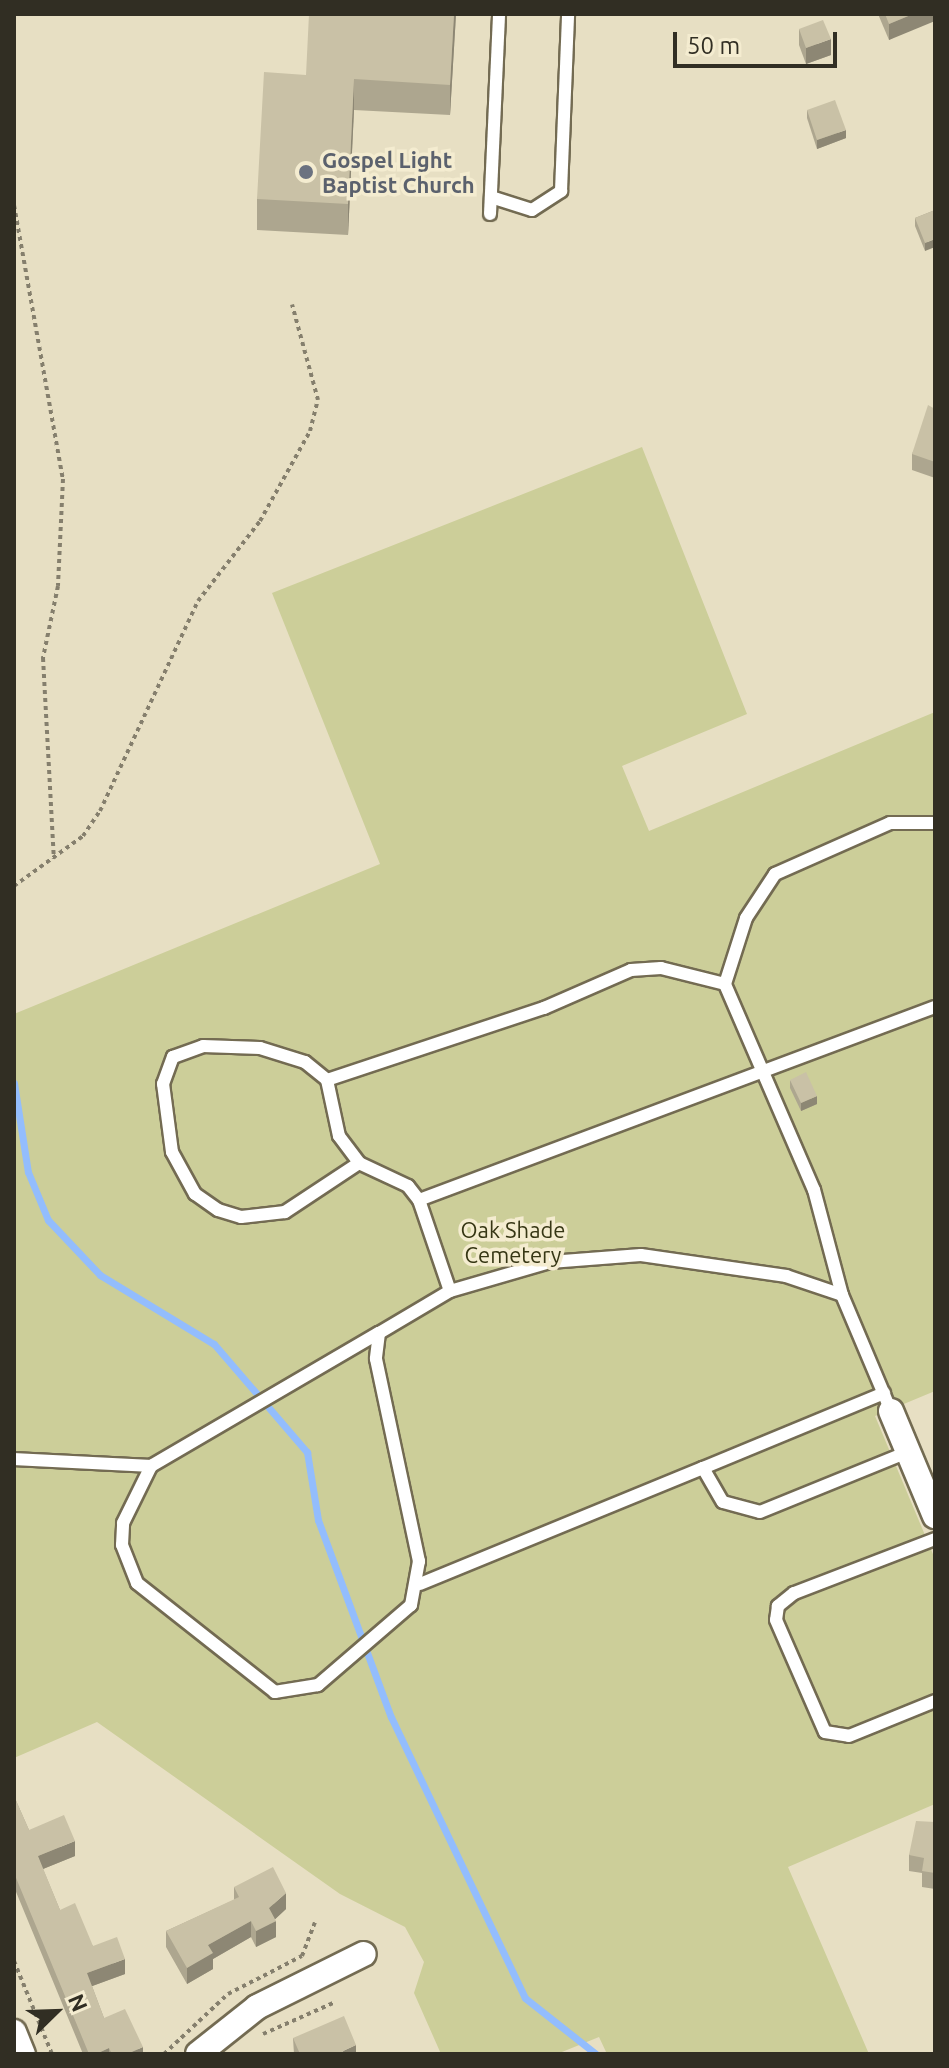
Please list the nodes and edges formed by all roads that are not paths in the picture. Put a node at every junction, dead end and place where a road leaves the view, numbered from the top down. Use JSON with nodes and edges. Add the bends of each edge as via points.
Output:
{"nodes":[{"id":1,"x":499,"y":14,"type":"edge"},
{"id":2,"x":568,"y":14,"type":"edge"},
{"id":3,"x":491,"y":197,"type":"junction"},
{"id":4,"x":490,"y":214,"type":"dead end"},
{"id":5,"x":935,"y":823,"type":"edge"},
{"id":6,"x":725,"y":984,"type":"junction"},
{"id":7,"x":935,"y":1007,"type":"edge"},
{"id":8,"x":766,"y":1073,"type":"junction"},
{"id":9,"x":327,"y":1080,"type":"junction"},
{"id":10,"x":359,"y":1163,"type":"junction"},
{"id":11,"x":419,"y":1200,"type":"junction"},
{"id":12,"x":450,"y":1291,"type":"junction"},
{"id":13,"x":842,"y":1295,"type":"junction"},
{"id":14,"x":379,"y":1333,"type":"junction"},
{"id":15,"x":887,"y":1402,"type":"junction"},
{"id":16,"x":908,"y":1452,"type":"junction"},
{"id":17,"x":14,"y":1459,"type":"edge"},
{"id":18,"x":151,"y":1466,"type":"junction"},
{"id":19,"x":703,"y":1468,"type":"junction"},
{"id":20,"x":935,"y":1516,"type":"edge"},
{"id":21,"x":935,"y":1539,"type":"edge"},
{"id":22,"x":420,"y":1584,"type":"junction"},
{"id":23,"x":935,"y":1701,"type":"edge"},
{"id":24,"x":364,"y":1954,"type":"dead end"},
{"id":25,"x":14,"y":2032,"type":"edge"},
{"id":26,"x":23,"y":2054,"type":"edge"},
{"id":27,"x":198,"y":2054,"type":"edge"}],
"edges":[{"from":1,"to":3,"type":"lane"},
{"from":2,"to":3,"type":"lane","via":[[561,191],[532,210]]},
{"from":3,"to":4,"type":"lane"},
{"from":5,"to":6,"type":"lane","via":[[890,823],[775,874],[746,918]]},
{"from":6,"to":8,"type":"lane"},
{"from":6,"to":9,"type":"lane","via":[[661,968],[631,970],[544,1008]]},
{"from":7,"to":8,"type":"lane"},
{"from":8,"to":11,"type":"lane"},
{"from":8,"to":13,"type":"lane","via":[[814,1190]]},
{"from":9,"to":10,"type":"lane","via":[[339,1136]]},
{"from":9,"to":10,"type":"lane","via":[[305,1062],[260,1048],[203,1046],[173,1057],[163,1103],[180,1174],[218,1210],[262,1217],[285,1212]]},
{"from":10,"to":11,"type":"lane","via":[[408,1186]]},
{"from":11,"to":12,"type":"lane"},
{"from":12,"to":13,"type":"lane","via":[[550,1262],[641,1255],[772,1273]]},
{"from":12,"to":14,"type":"lane"},
{"from":13,"to":15,"type":"lane"},
{"from":14,"to":18,"type":"lane"},
{"from":14,"to":22,"type":"lane","via":[[376,1359]]},
{"from":15,"to":16,"type":"street"},
{"from":15,"to":19,"type":"lane"},
{"from":16,"to":19,"type":"lane","via":[[760,1512],[723,1502]]},
{"from":16,"to":20,"type":"street"},
{"from":17,"to":18,"type":"lane"},
{"from":18,"to":22,"type":"lane","via":[[123,1523],[122,1545],[149,1598],[275,1692],[307,1691],[388,1628]]},
{"from":19,"to":22,"type":"lane"},
{"from":21,"to":23,"type":"lane","via":[[794,1593],[778,1606],[776,1620],[825,1732],[849,1736]]},
{"from":24,"to":27,"type":"street","via":[[257,2007]]},
{"from":25,"to":26,"type":"street"}]}
